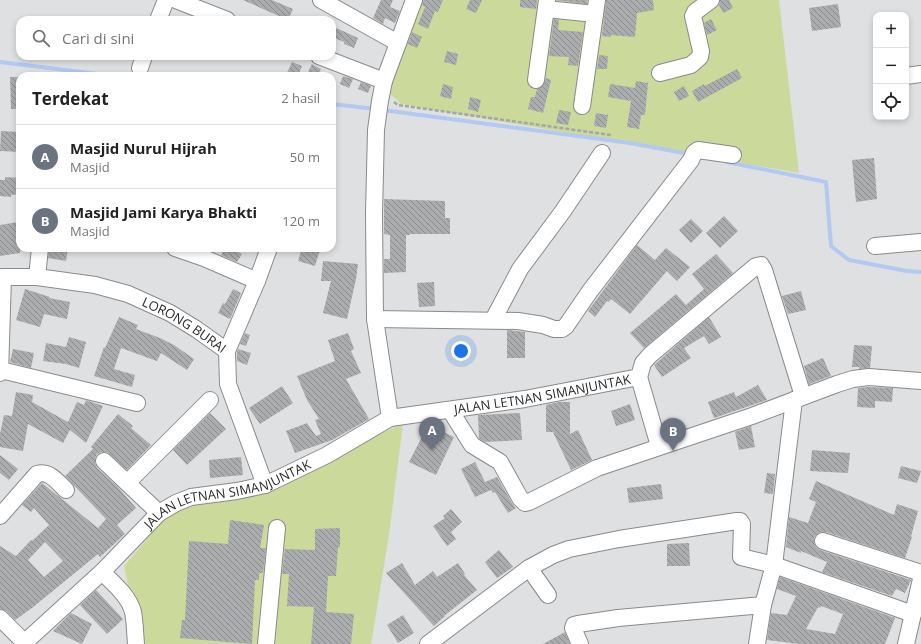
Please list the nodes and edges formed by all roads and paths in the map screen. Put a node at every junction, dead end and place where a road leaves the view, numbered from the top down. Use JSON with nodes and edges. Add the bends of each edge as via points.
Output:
{"nodes":[{"id":1,"x":166,"y":0,"type":"edge"},
{"id":2,"x":176,"y":0,"type":"edge"},
{"id":3,"x":320,"y":0,"type":"edge"},
{"id":4,"x":414,"y":0,"type":"edge"},
{"id":5,"x":711,"y":0,"type":"edge"},
{"id":6,"x":547,"y":5,"type":"edge"},
{"id":7,"x":596,"y":7,"type":"edge"},
{"id":8,"x":160,"y":16,"type":"edge"},
{"id":9,"x":217,"y":16,"type":"edge"},
{"id":10,"x":398,"y":43,"type":"junction"},
{"id":11,"x":326,"y":60,"type":"edge"},
{"id":12,"x":660,"y":73,"type":"dead end"},
{"id":13,"x":921,"y":74,"type":"edge"},
{"id":14,"x":909,"y":76,"type":"edge"},
{"id":15,"x":536,"y":80,"type":"dead end"},
{"id":16,"x":382,"y":91,"type":"junction"},
{"id":17,"x":582,"y":106,"type":"dead end"},
{"id":18,"x":611,"y":134,"type":"dead end"},
{"id":19,"x":602,"y":152,"type":"dead end"},
{"id":20,"x":733,"y":155,"type":"dead end"},
{"id":21,"x":921,"y":242,"type":"edge"},
{"id":22,"x":875,"y":246,"type":"dead end"},
{"id":23,"x":40,"y":252,"type":"edge"},
{"id":24,"x":187,"y":252,"type":"edge"},
{"id":25,"x":268,"y":252,"type":"edge"},
{"id":26,"x":2,"y":275,"type":"edge"},
{"id":27,"x":38,"y":277,"type":"junction"},
{"id":28,"x":257,"y":281,"type":"junction"},
{"id":29,"x":375,"y":319,"type":"junction"},
{"id":30,"x":493,"y":320,"type":"junction"},
{"id":31,"x":227,"y":351,"type":"junction"},
{"id":32,"x":0,"y":371,"type":"edge"},
{"id":33,"x":639,"y":377,"type":"junction"},
{"id":34,"x":921,"y":382,"type":"edge"},
{"id":35,"x":799,"y":398,"type":"junction"},
{"id":36,"x":210,"y":400,"type":"dead end"},
{"id":37,"x":137,"y":403,"type":"dead end"},
{"id":38,"x":450,"y":410,"type":"junction"},
{"id":39,"x":390,"y":418,"type":"junction"},
{"id":40,"x":660,"y":446,"type":"junction"},
{"id":41,"x":104,"y":461,"type":"dead end"},
{"id":42,"x":128,"y":482,"type":"junction"},
{"id":43,"x":265,"y":485,"type":"junction"},
{"id":44,"x":66,"y":490,"type":"dead end"},
{"id":45,"x":159,"y":513,"type":"junction"},
{"id":46,"x":0,"y":516,"type":"edge"},
{"id":47,"x":277,"y":528,"type":"dead end"},
{"id":48,"x":823,"y":541,"type":"dead end"},
{"id":49,"x":774,"y":565,"type":"junction"},
{"id":50,"x":529,"y":568,"type":"junction"},
{"id":51,"x":102,"y":572,"type":"junction"},
{"id":52,"x":921,"y":574,"type":"edge"},
{"id":53,"x":921,"y":579,"type":"edge"},
{"id":54,"x":548,"y":595,"type":"dead end"},
{"id":55,"x":763,"y":605,"type":"junction"},
{"id":56,"x":913,"y":614,"type":"junction"},
{"id":57,"x":0,"y":618,"type":"edge"},
{"id":58,"x":24,"y":643,"type":"edge"},
{"id":59,"x":136,"y":644,"type":"edge"},
{"id":60,"x":266,"y":644,"type":"edge"},
{"id":61,"x":428,"y":644,"type":"edge"},
{"id":62,"x":580,"y":644,"type":"edge"},
{"id":63,"x":757,"y":644,"type":"edge"},
{"id":64,"x":906,"y":644,"type":"edge"}],
"edges":[{"from":1,"to":8,"type":"street"},
{"from":2,"to":9,"type":"street"},
{"from":3,"to":10,"type":"street"},
{"from":4,"to":10,"type":"street"},
{"from":5,"to":12,"type":"street","via":[[693,16],[701,51],[700,58],[691,65]]},
{"from":6,"to":7,"type":"street"},
{"from":6,"to":15,"type":"street"},
{"from":7,"to":17,"type":"street"},
{"from":10,"to":16,"type":"street"},
{"from":11,"to":16,"type":"street"},
{"from":13,"to":14,"type":"street"},
{"from":16,"to":18,"type":"path","via":[[398,105]]},
{"from":16,"to":29,"type":"street","via":[[376,130]]},
{"from":19,"to":30,"type":"street","via":[[520,269]]},
{"from":20,"to":30,"type":"street","via":[[698,150],[562,330],[531,322]]},
{"from":21,"to":22,"type":"street"},
{"from":23,"to":27,"type":"street"},
{"from":24,"to":28,"type":"street"},
{"from":25,"to":28,"type":"street"},
{"from":26,"to":27,"type":"street","name":"LORONG BURAI"},
{"from":26,"to":32,"type":"street"},
{"from":27,"to":31,"type":"street","name":"LORONG BURAI","via":[[95,284],[128,294],[170,313]]},
{"from":28,"to":31,"type":"street"},
{"from":29,"to":30,"type":"street"},
{"from":29,"to":39,"type":"street"},
{"from":31,"to":43,"type":"street","name":"LORONG BURAI","via":[[228,384]]},
{"from":32,"to":37,"type":"street"},
{"from":33,"to":35,"type":"street","name":"JALAN LETNAN SIMANJUNTAK","via":[[643,363],[650,354],[747,272],[761,265]]},
{"from":33,"to":38,"type":"street","name":"JALAN LETNAN SIMANJUNTAK","via":[[525,399]]},
{"from":33,"to":40,"type":"street"},
{"from":34,"to":35,"type":"street","via":[[870,377],[853,379]]},
{"from":35,"to":40,"type":"street"},
{"from":35,"to":49,"type":"street"},
{"from":36,"to":42,"type":"street"},
{"from":38,"to":39,"type":"street","name":"JALAN LETNAN SIMANJUNTAK"},
{"from":38,"to":40,"type":"street","via":[[472,445],[500,462],[525,503],[597,468]]},
{"from":39,"to":43,"type":"street","name":"JALAN LETNAN SIMANJUNTAK","via":[[327,455]]},
{"from":41,"to":42,"type":"street"},
{"from":42,"to":45,"type":"street"},
{"from":43,"to":45,"type":"street","name":"JALAN LETNAN SIMANJUNTAK","via":[[191,497]]},
{"from":44,"to":46,"type":"street","via":[[50,475],[37,474]]},
{"from":45,"to":51,"type":"street","name":"JALAN LETNAN SIMANJUNTAK"},
{"from":47,"to":60,"type":"street"},
{"from":48,"to":52,"type":"street"},
{"from":49,"to":50,"type":"street","via":[[741,557],[742,524],[737,521],[569,549]]},
{"from":49,"to":55,"type":"street"},
{"from":49,"to":56,"type":"street"},
{"from":50,"to":54,"type":"street"},
{"from":50,"to":61,"type":"street"},
{"from":51,"to":58,"type":"street","name":"JALAN LETNAN SIMANJUNTAK"},
{"from":51,"to":59,"type":"street","via":[[129,603]]},
{"from":53,"to":56,"type":"street"},
{"from":55,"to":62,"type":"street","via":[[578,624],[573,628]]},
{"from":55,"to":63,"type":"street"},
{"from":56,"to":64,"type":"street"},
{"from":57,"to":58,"type":"street"}]}
